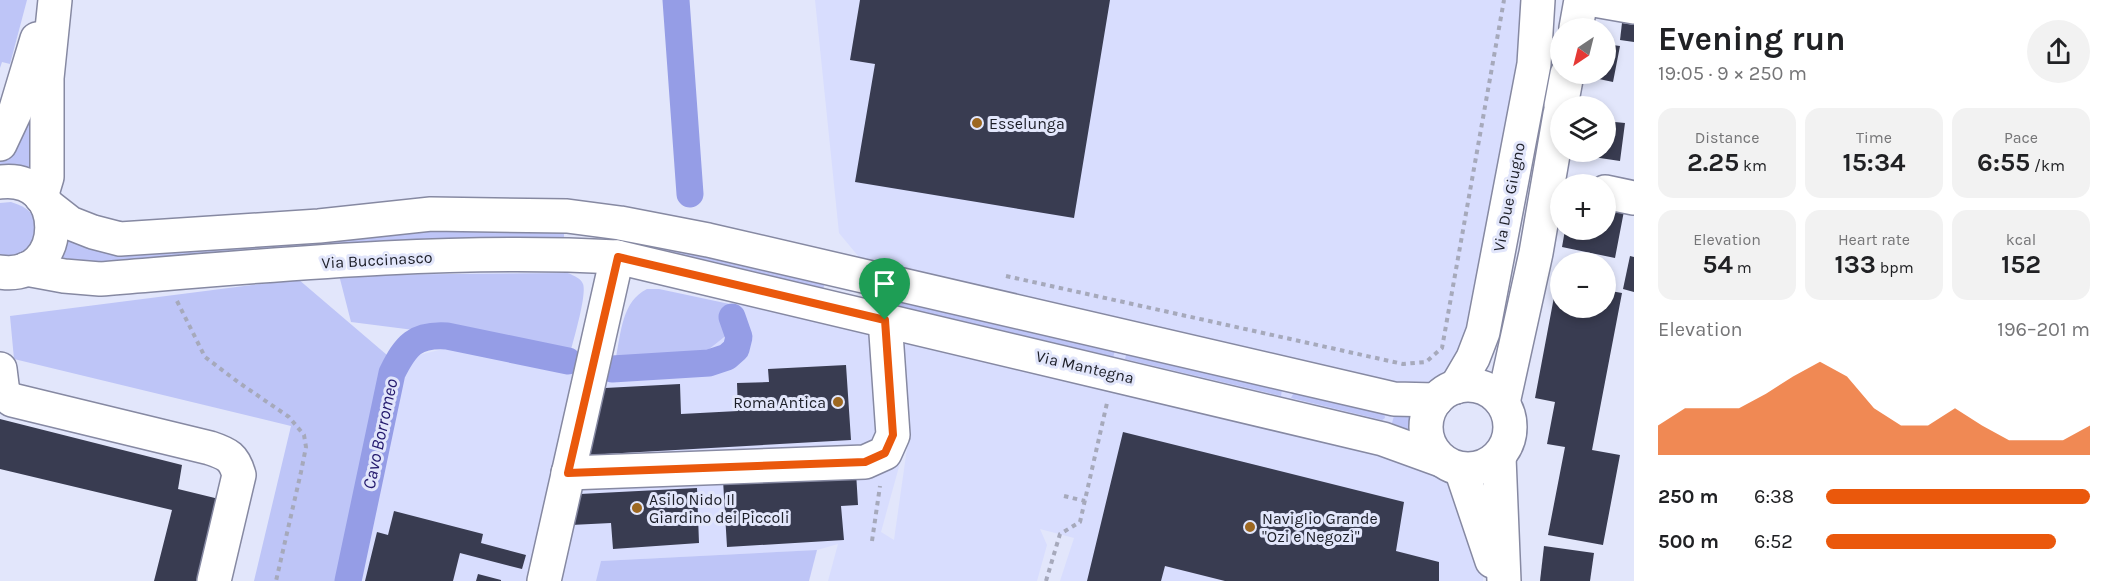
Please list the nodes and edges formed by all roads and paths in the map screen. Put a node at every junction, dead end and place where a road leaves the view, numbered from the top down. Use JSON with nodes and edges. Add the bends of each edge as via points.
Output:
{"nodes":[{"id":1,"x":48,"y":0,"type":"edge"},
{"id":2,"x":55,"y":0,"type":"edge"},
{"id":3,"x":1504,"y":0,"type":"edge"},
{"id":4,"x":1538,"y":0,"type":"edge"},
{"id":5,"x":1581,"y":0,"type":"edge"},
{"id":6,"x":1594,"y":0,"type":"edge"},
{"id":7,"x":1634,"y":7,"type":"edge"},
{"id":8,"x":1578,"y":18,"type":"edge"},
{"id":9,"x":0,"y":144,"type":"edge"},
{"id":10,"x":0,"y":182,"type":"edge"},
{"id":11,"x":1616,"y":194,"type":"edge"},
{"id":12,"x":1634,"y":198,"type":"edge"},
{"id":13,"x":44,"y":201,"type":"junction"},
{"id":14,"x":1550,"y":206,"type":"edge"},
{"id":15,"x":618,"y":257,"type":"junction"},
{"id":16,"x":13,"y":271,"type":"edge"},
{"id":17,"x":1002,"y":276,"type":"dead end"},
{"id":18,"x":726,"y":281,"type":"joint"},
{"id":19,"x":175,"y":295,"type":"dead end"},
{"id":20,"x":885,"y":320,"type":"junction"},
{"id":21,"x":0,"y":369,"type":"edge"},
{"id":22,"x":1446,"y":393,"type":"junction"},
{"id":23,"x":1110,"y":394,"type":"dead end"},
{"id":24,"x":1503,"y":403,"type":"junction"},
{"id":25,"x":885,"y":453,"type":"junction"},
{"id":26,"x":1499,"y":457,"type":"junction"},
{"id":27,"x":1451,"y":465,"type":"junction"},
{"id":28,"x":568,"y":473,"type":"junction"},
{"id":29,"x":1064,"y":496,"type":"dead end"},
{"id":30,"x":1085,"y":501,"type":"junction"},
{"id":31,"x":872,"y":542,"type":"dead end"},
{"id":32,"x":213,"y":581,"type":"edge"},
{"id":33,"x":276,"y":581,"type":"edge"},
{"id":34,"x":544,"y":581,"type":"edge"},
{"id":35,"x":1046,"y":581,"type":"edge"},
{"id":36,"x":1499,"y":581,"type":"edge"},
{"id":37,"x":1504,"y":581,"type":"edge"}],
"edges":[{"from":1,"to":9,"type":"street","via":[[15,112]]},
{"from":2,"to":13,"type":"street","name":"Via Buccinasco","via":[[47,78]]},
{"from":3,"to":17,"type":"path","via":[[1442,348],[1426,362],[1403,364]]},
{"from":4,"to":22,"type":"street","name":"Via Due Giugno","via":[[1534,64],[1483,332],[1473,358]]},
{"from":5,"to":8,"type":"street"},
{"from":6,"to":7,"type":"street"},
{"from":10,"to":13,"type":"street","via":[[23,184]]},
{"from":11,"to":12,"type":"street"},
{"from":13,"to":16,"type":"street","name":"Via Buccinasco","via":[[53,223],[51,240],[40,259]]},
{"from":13,"to":22,"type":"street","via":[[70,223],[120,239],[431,214],[567,216],[620,223],[1394,399],[1414,401]]},
{"from":14,"to":24,"type":"street"},
{"from":15,"to":16,"type":"street","name":"Via Buccinasco","via":[[569,254],[385,258],[100,279]]},
{"from":15,"to":18,"type":"street","name":"Via Buccinasco"},
{"from":15,"to":28,"type":"street"},
{"from":18,"to":20,"type":"street","name":"Via Mantegna"},
{"from":19,"to":33,"type":"path","via":[[205,357],[289,417],[304,435],[306,447]]},
{"from":20,"to":25,"type":"street","via":[[893,435]]},
{"from":20,"to":27,"type":"street","name":"Via Mantegna","via":[[1383,439]]},
{"from":21,"to":32,"type":"street","via":[[3,393],[12,400],[210,448],[235,461],[239,475]]},
{"from":22,"to":24,"type":"street","via":[[1467,385],[1480,387]]},
{"from":22,"to":27,"type":"street","via":[[1428,415],[1426,430],[1431,447]]},
{"from":23,"to":30,"type":"path"},
{"from":24,"to":26,"type":"street","via":[[1510,419],[1510,434]]},
{"from":25,"to":28,"type":"street","via":[[865,462]]},
{"from":25,"to":31,"type":"path"},
{"from":26,"to":27,"type":"street","via":[[1478,469]]},
{"from":26,"to":37,"type":"street"},
{"from":27,"to":36,"type":"street"},
{"from":28,"to":34,"type":"street"},
{"from":29,"to":30,"type":"path"},
{"from":30,"to":35,"type":"path","via":[[1080,522],[1060,534]]}]}
